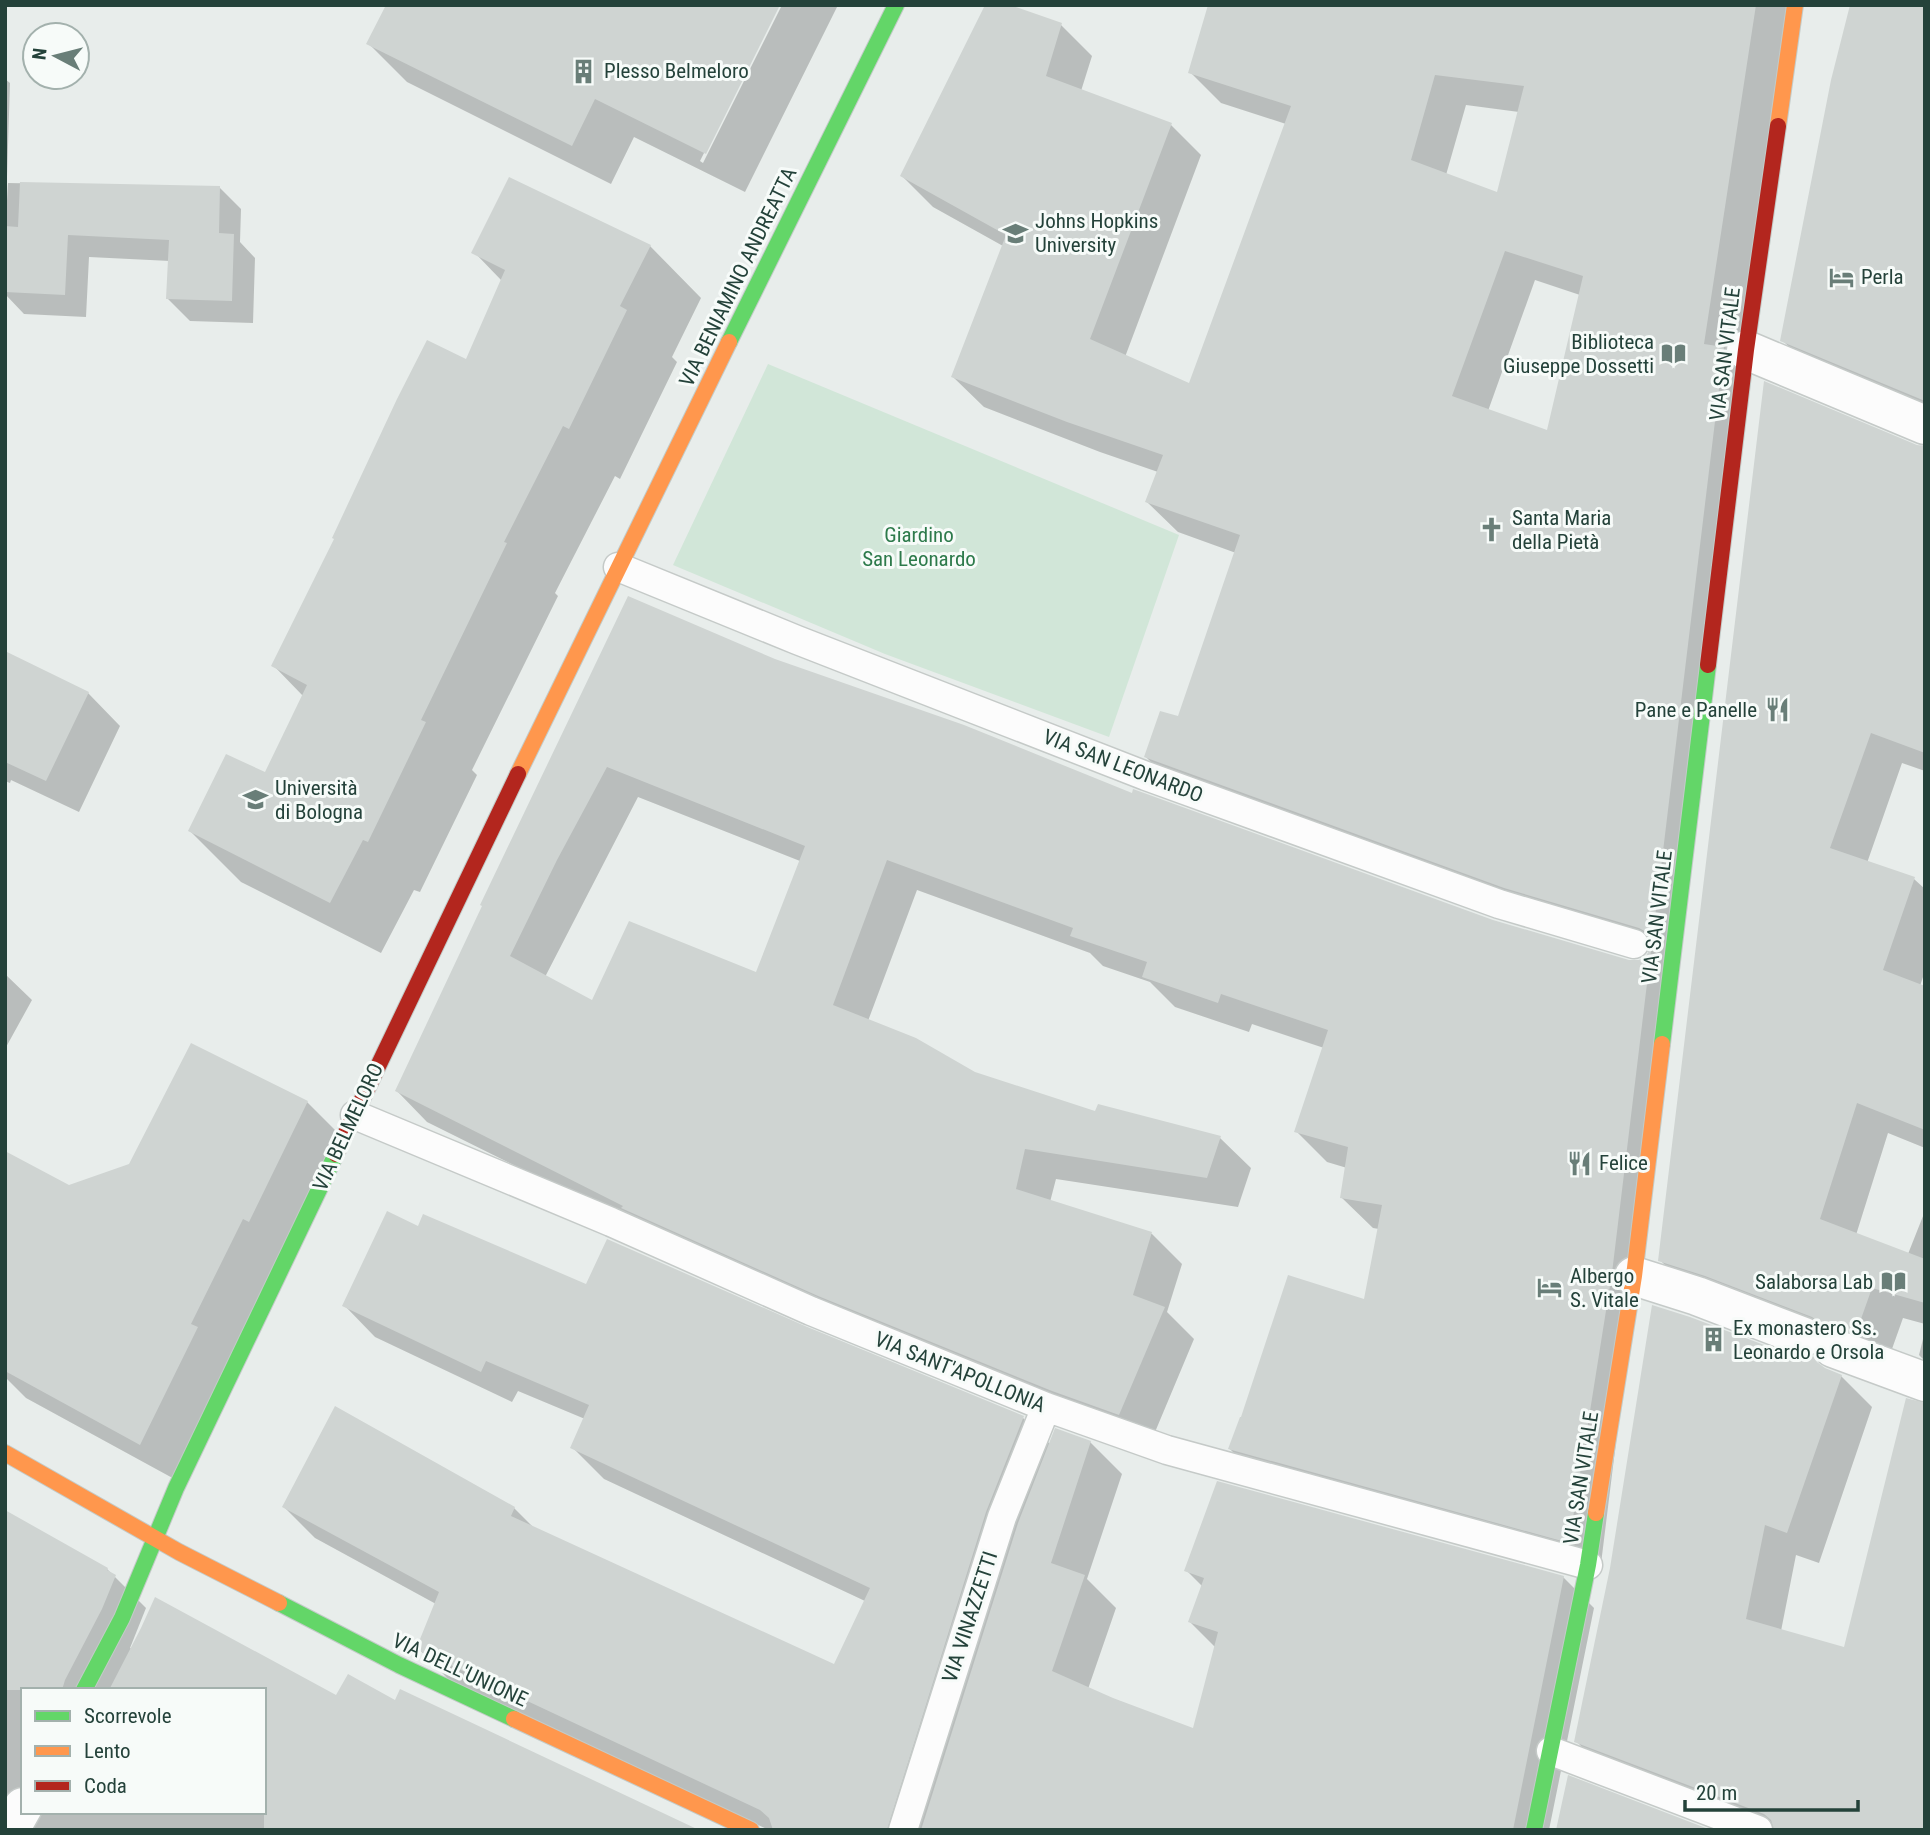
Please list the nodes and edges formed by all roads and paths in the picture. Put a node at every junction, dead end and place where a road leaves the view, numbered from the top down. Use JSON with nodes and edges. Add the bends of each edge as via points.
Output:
{"nodes":[{"id":1,"x":896,"y":5,"type":"edge"},
{"id":2,"x":1795,"y":5,"type":"edge"},
{"id":3,"x":1746,"y":349,"type":"junction"},
{"id":4,"x":1925,"y":425,"type":"edge"},
{"id":5,"x":618,"y":567,"type":"junction"},
{"id":6,"x":1634,"y":944,"type":"dead end"},
{"id":7,"x":355,"y":1115,"type":"junction"},
{"id":8,"x":1634,"y":1276,"type":"junction"},
{"id":9,"x":1925,"y":1382,"type":"edge"},
{"id":10,"x":1046,"y":1407,"type":"junction"},
{"id":11,"x":5,"y":1453,"type":"edge"},
{"id":12,"x":156,"y":1539,"type":"junction"},
{"id":13,"x":1588,"y":1565,"type":"junction"},
{"id":14,"x":85,"y":1688,"type":"edge"},
{"id":15,"x":1551,"y":1751,"type":"junction"},
{"id":16,"x":21,"y":1811,"type":"edge"},
{"id":17,"x":10,"y":1830,"type":"edge"},
{"id":18,"x":751,"y":1830,"type":"edge"},
{"id":19,"x":903,"y":1830,"type":"edge"},
{"id":20,"x":1534,"y":1830,"type":"edge"},
{"id":21,"x":1758,"y":1830,"type":"edge"}],
"edges":[{"from":1,"to":5,"type":"street","name":"VIA BENIAMINO ANDREATTA"},
{"from":2,"to":3,"type":"street","name":"VIA SAN VITALE"},
{"from":3,"to":4,"type":"street"},
{"from":3,"to":8,"type":"street","name":"VIA SAN VITALE"},
{"from":5,"to":6,"type":"lane","name":"VIA SAN LEONARDO","via":[[1146,776],[1499,904]]},
{"from":5,"to":7,"type":"street","name":"VIA BELMELORO"},
{"from":7,"to":10,"type":"lane","name":"VIA SANT'APOLLONIA"},
{"from":7,"to":12,"type":"street","name":"VIA BELMELORO","via":[[191,1454]]},
{"from":8,"to":9,"type":"street"},
{"from":8,"to":13,"type":"street","name":"VIA SAN VITALE"},
{"from":10,"to":13,"type":"lane","name":"VIA SANT'APOLLONIA","via":[[1167,1450]]},
{"from":10,"to":19,"type":"lane","name":"VIA VINAZZETTI","via":[[1002,1517]]},
{"from":11,"to":12,"type":"street","name":"VIA DELL'UNIONE"},
{"from":12,"to":14,"type":"street","name":"VIA BELMELORO"},
{"from":12,"to":18,"type":"street","name":"VIA DELL'UNIONE","via":[[399,1665]]},
{"from":13,"to":15,"type":"street","name":"VIA SAN VITALE"},
{"from":15,"to":20,"type":"street","name":"VIA SAN VITALE"},
{"from":15,"to":21,"type":"lane"},
{"from":16,"to":17,"type":"street"}]}
